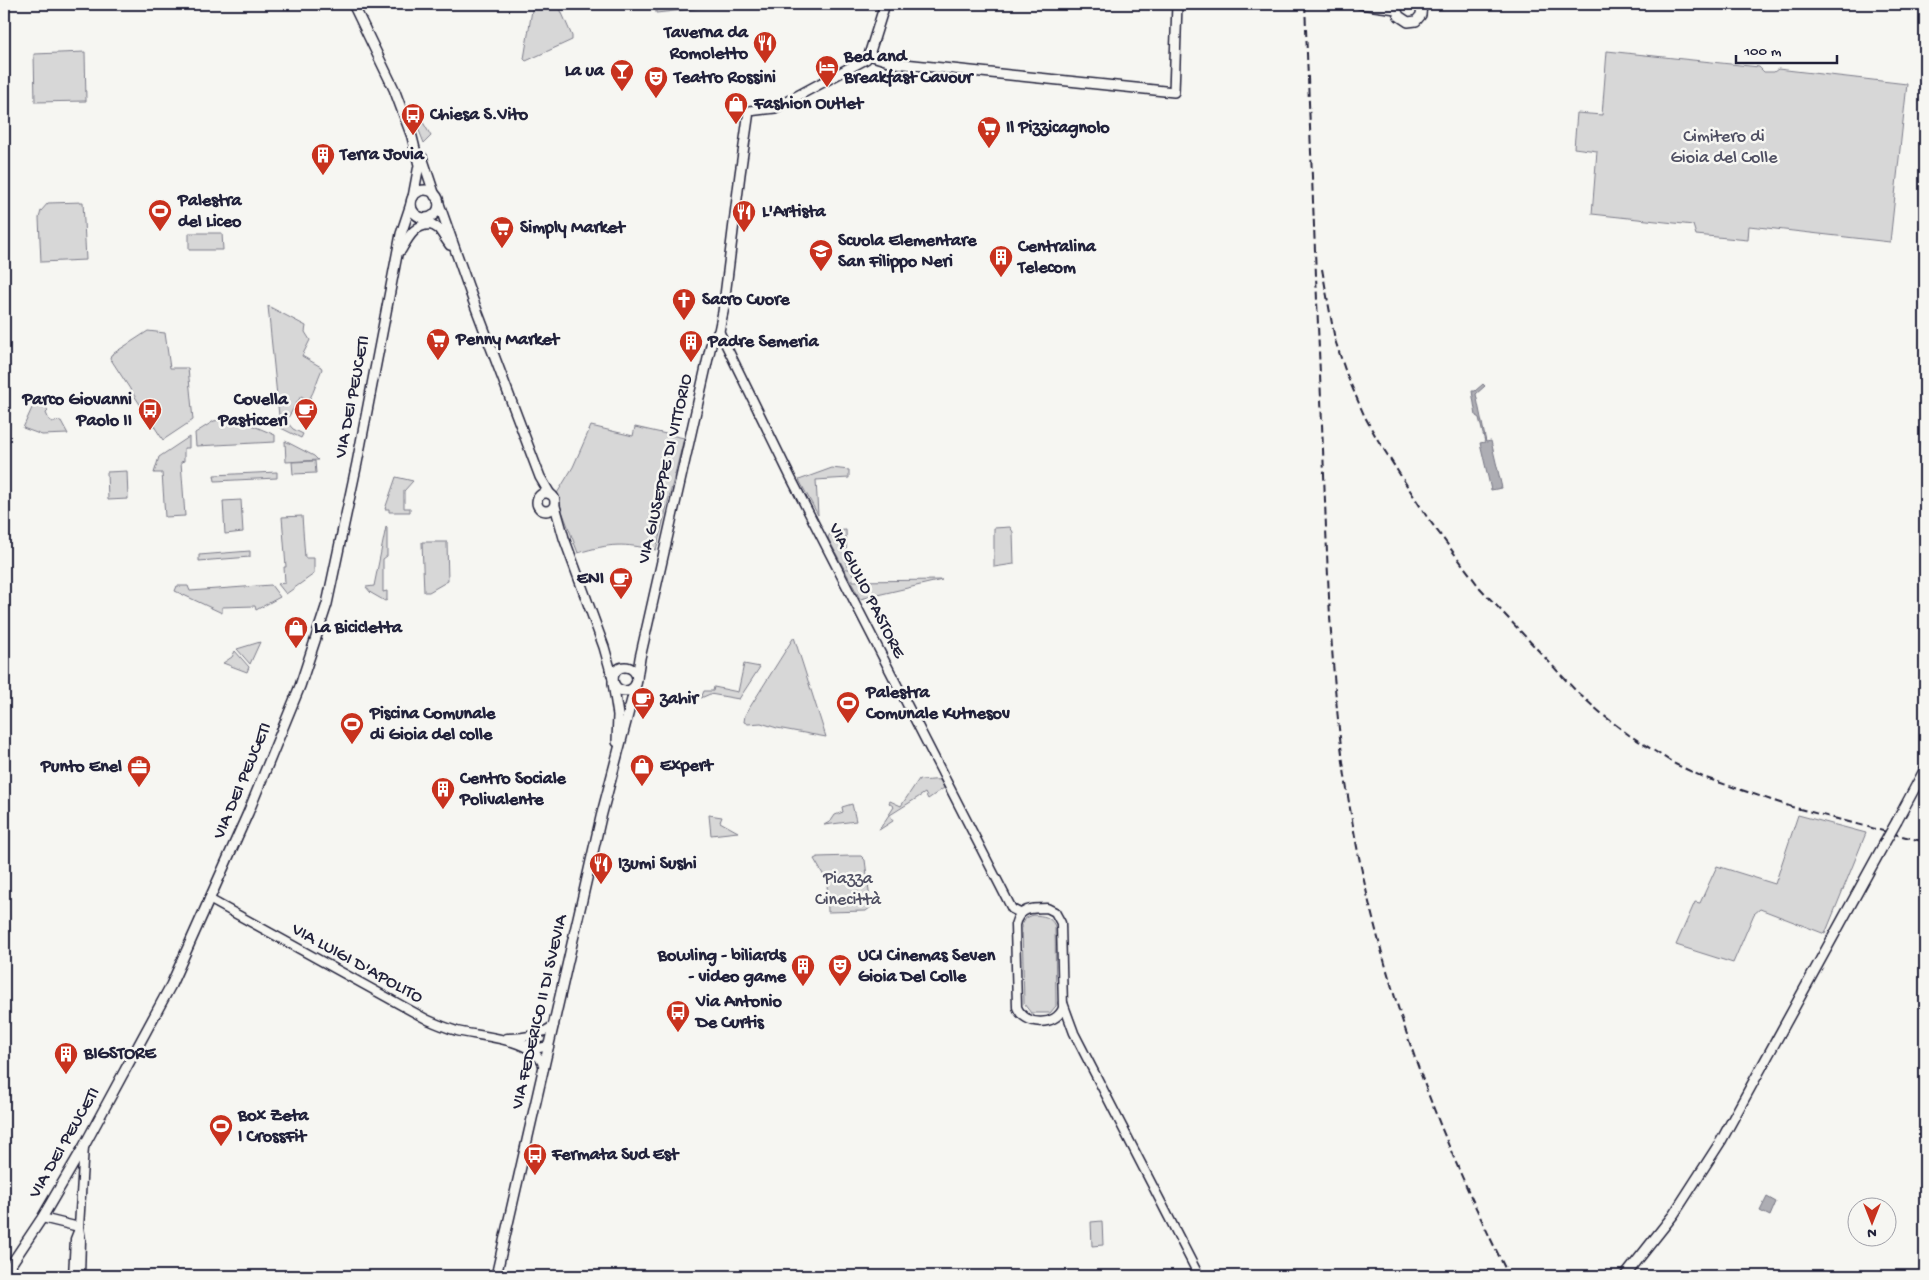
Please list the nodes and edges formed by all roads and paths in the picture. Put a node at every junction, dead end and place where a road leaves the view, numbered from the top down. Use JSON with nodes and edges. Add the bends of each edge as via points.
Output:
{"nodes":[{"id":1,"x":353,"y":4,"type":"edge"},
{"id":2,"x":885,"y":4,"type":"edge"},
{"id":3,"x":1177,"y":4,"type":"edge"},
{"id":4,"x":1360,"y":4,"type":"edge"},
{"id":5,"x":1422,"y":4,"type":"edge"},
{"id":6,"x":1397,"y":6,"type":"edge"},
{"id":7,"x":869,"y":55,"type":"junction"},
{"id":8,"x":422,"y":172,"type":"junction"},
{"id":9,"x":437,"y":198,"type":"junction"},
{"id":10,"x":412,"y":200,"type":"junction"},
{"id":11,"x":426,"y":221,"type":"junction"},
{"id":12,"x":398,"y":257,"type":"junction"},
{"id":13,"x":459,"y":260,"type":"junction"},
{"id":14,"x":718,"y":331,"type":"junction"},
{"id":15,"x":540,"y":476,"type":"junction"},
{"id":16,"x":550,"y":494,"type":"junction"},
{"id":17,"x":537,"y":500,"type":"junction"},
{"id":18,"x":555,"y":506,"type":"junction"},
{"id":19,"x":547,"y":512,"type":"junction"},
{"id":20,"x":560,"y":525,"type":"junction"},
{"id":21,"x":604,"y":647,"type":"junction"},
{"id":22,"x":640,"y":658,"type":"junction"},
{"id":23,"x":624,"y":668,"type":"junction"},
{"id":24,"x":613,"y":681,"type":"junction"},
{"id":25,"x":636,"y":681,"type":"junction"},
{"id":26,"x":616,"y":755,"type":"junction"},
{"id":27,"x":1925,"y":769,"type":"edge"},
{"id":28,"x":209,"y":899,"type":"junction"},
{"id":29,"x":1020,"y":913,"type":"junction"},
{"id":30,"x":1063,"y":1003,"type":"junction"},
{"id":31,"x":1054,"y":1019,"type":"junction"},
{"id":32,"x":554,"y":1025,"type":"junction"},
{"id":33,"x":1074,"y":1033,"type":"junction"},
{"id":34,"x":522,"y":1037,"type":"junction"},
{"id":35,"x":497,"y":1038,"type":"junction"},
{"id":36,"x":517,"y":1044,"type":"junction"},
{"id":37,"x":549,"y":1046,"type":"junction"},
{"id":38,"x":544,"y":1068,"type":"junction"},
{"id":39,"x":84,"y":1146,"type":"junction"},
{"id":40,"x":42,"y":1218,"type":"junction"},
{"id":41,"x":79,"y":1227,"type":"junction"},
{"id":42,"x":4,"y":1275,"type":"edge"},
{"id":43,"x":73,"y":1276,"type":"edge"},
{"id":44,"x":80,"y":1276,"type":"edge"},
{"id":45,"x":496,"y":1276,"type":"edge"},
{"id":46,"x":1199,"y":1276,"type":"edge"},
{"id":47,"x":1625,"y":1276,"type":"edge"}],
"edges":[{"from":1,"to":8,"type":"main road","via":[[394,89]]},
{"from":2,"to":7,"type":"main road"},
{"from":3,"to":7,"type":"main road","via":[[1174,92],[895,62]]},
{"from":4,"to":6,"type":"main road"},
{"from":5,"to":6,"type":"main road","via":[[1421,15],[1412,22],[1401,19]]},
{"from":7,"to":14,"type":"main road","name":"VIA GIUSEPPE DI VITTORIO","via":[[866,60],[775,108],[749,111],[724,312]]},
{"from":8,"to":9,"type":"main road"},
{"from":8,"to":10,"type":"main road"},
{"from":9,"to":10,"type":"main road","via":[[424,191]]},
{"from":9,"to":11,"type":"main road","via":[[437,210]]},
{"from":9,"to":13,"type":"main road"},
{"from":10,"to":11,"type":"main road","via":[[413,211]]},
{"from":10,"to":12,"type":"main road","name":"VIA DEI PEUCETI","via":[[401,234]]},
{"from":11,"to":12,"type":"main road","via":[[409,237]]},
{"from":11,"to":13,"type":"main road","via":[[443,233]]},
{"from":12,"to":28,"type":"main road","name":"VIA DEI PEUCETI","via":[[325,612],[293,706]]},
{"from":13,"to":15,"type":"main road"},
{"from":14,"to":22,"type":"main road","name":"VIA GIUSEPPE DI VITTORIO","via":[[711,345]]},
{"from":14,"to":29,"type":"street","name":"VIA GIULIO PASTORE","via":[[1012,909]]},
{"from":15,"to":16,"type":"main road"},
{"from":15,"to":17,"type":"main road"},
{"from":16,"to":17,"type":"main road","via":[[541,494]]},
{"from":16,"to":18,"type":"main road","via":[[555,498]]},
{"from":17,"to":19,"type":"main road","via":[[540,509]]},
{"from":18,"to":19,"type":"main road"},
{"from":18,"to":20,"type":"main road","name":"VIA FEDERICO II DI SVEVIA"},
{"from":19,"to":20,"type":"main road"},
{"from":20,"to":21,"type":"main road","name":"VIA FEDERICO II DI SVEVIA"},
{"from":21,"to":23,"type":"main road","name":"VIA FEDERICO II DI SVEVIA"},
{"from":21,"to":24,"type":"main road","name":"VIA FEDERICO II DI SVEVIA"},
{"from":22,"to":23,"type":"main road"},
{"from":22,"to":25,"type":"main road","name":"VIA GIUSEPPE DI VITTORIO"},
{"from":23,"to":24,"type":"main road","via":[[615,672]]},
{"from":23,"to":25,"type":"main road","via":[[633,670]]},
{"from":24,"to":25,"type":"main road","via":[[624,691],[632,688]]},
{"from":24,"to":26,"type":"main road","name":"VIA FEDERICO II DI SVEVIA","via":[[618,715]]},
{"from":25,"to":26,"type":"main road","name":"VIA FEDERICO II DI SVEVIA"},
{"from":26,"to":32,"type":"main road","name":"VIA FEDERICO II DI SVEVIA"},
{"from":27,"to":47,"type":"main road","bridge":true,"via":[[1721,1141],[1674,1214]]},
{"from":28,"to":35,"type":"street","name":"VIA LUIGI D'APOLITO","via":[[428,1020],[456,1031]]},
{"from":28,"to":39,"type":"main road","name":"VIA DEI PEUCETI","via":[[171,985]]},
{"from":29,"to":30,"type":"street","via":[[1028,908],[1046,908],[1060,919]]},
{"from":29,"to":31,"type":"street","via":[[1015,925],[1017,1007],[1022,1016],[1031,1021]]},
{"from":30,"to":31,"type":"street","via":[[1062,1011]]},
{"from":30,"to":33,"type":"street"},
{"from":31,"to":33,"type":"street","via":[[1067,1024]]},
{"from":32,"to":34,"type":"street","name":"VIA LUIGI D'APOLITO","via":[[545,1032]]},
{"from":32,"to":37,"type":"main road","name":"VIA FEDERICO II DI SVEVIA"},
{"from":33,"to":46,"type":"street"},
{"from":34,"to":35,"type":"street","name":"VIA LUIGI D'APOLITO"},
{"from":34,"to":37,"type":"street","via":[[541,1039]]},
{"from":35,"to":36,"type":"street","name":"VIA LUIGI D'APOLITO"},
{"from":36,"to":37,"type":"street","via":[[539,1048]]},
{"from":36,"to":38,"type":"street","name":"VIA LUIGI D'APOLITO","via":[[538,1056]]},
{"from":37,"to":38,"type":"main road","name":"VIA FEDERICO II DI SVEVIA"},
{"from":38,"to":45,"type":"main road","name":"VIA FEDERICO II DI SVEVIA"},
{"from":39,"to":40,"type":"main road","name":"VIA DEI PEUCETI"},
{"from":39,"to":41,"type":"street"},
{"from":40,"to":41,"type":"street"},
{"from":40,"to":42,"type":"main road","name":"VIA DEI PEUCETI"},
{"from":41,"to":43,"type":"street"},
{"from":41,"to":44,"type":"street"}]}
